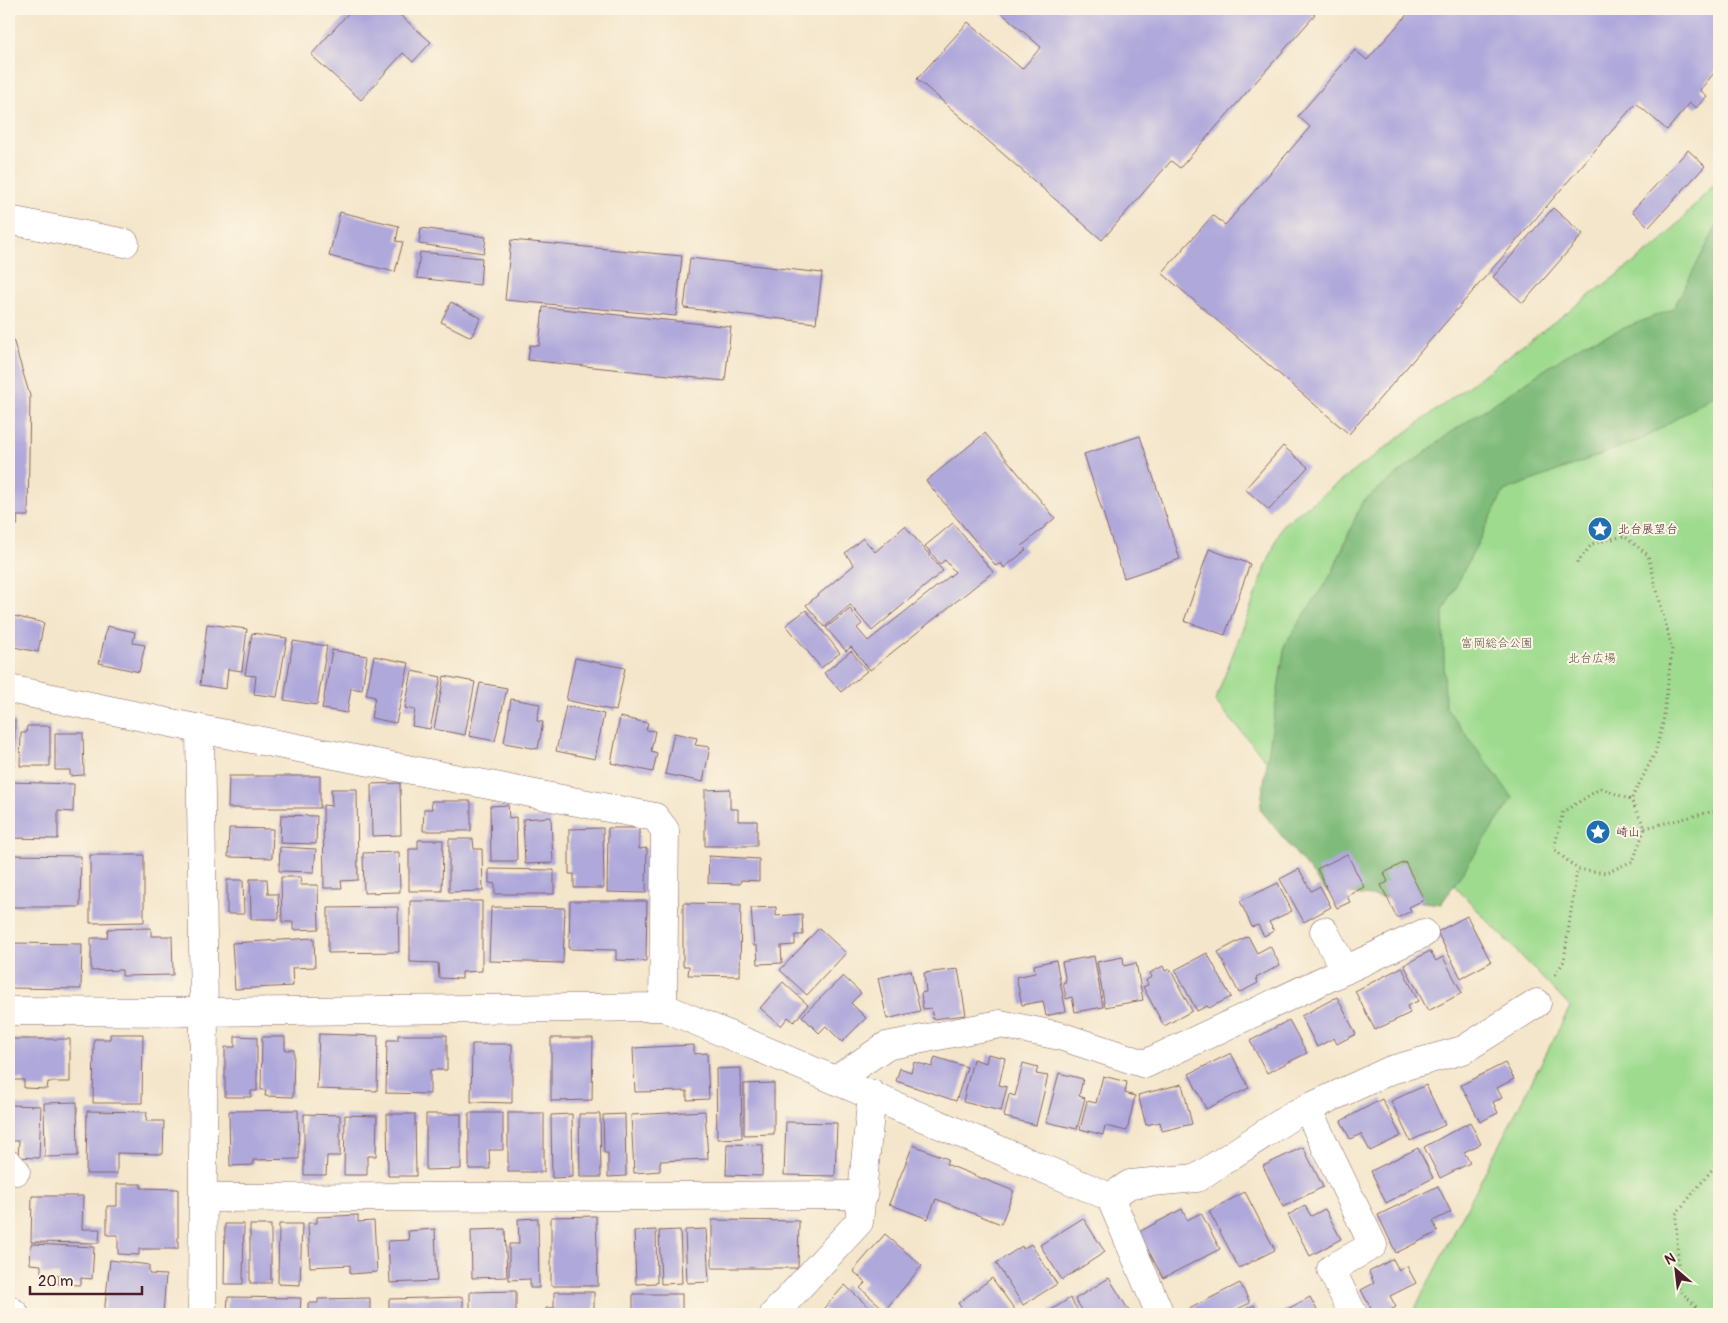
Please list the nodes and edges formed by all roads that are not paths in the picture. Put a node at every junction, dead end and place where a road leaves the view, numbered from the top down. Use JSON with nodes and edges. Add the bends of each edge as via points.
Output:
{"nodes":[{"id":1,"x":9,"y":220,"type":"edge"},
{"id":2,"x":124,"y":243,"type":"dead end"},
{"id":3,"x":9,"y":689,"type":"edge"},
{"id":4,"x":200,"y":729,"type":"junction"},
{"id":5,"x":1324,"y":931,"type":"dead end"},
{"id":6,"x":1424,"y":933,"type":"dead end"},
{"id":7,"x":1345,"y":970,"type":"junction"},
{"id":8,"x":1537,"y":1003,"type":"road end"},
{"id":9,"x":663,"y":1007,"type":"junction"},
{"id":10,"x":9,"y":1011,"type":"edge"},
{"id":11,"x":204,"y":1012,"type":"junction"},
{"id":12,"x":837,"y":1079,"type":"junction"},
{"id":13,"x":872,"y":1094,"type":"junction"},
{"id":14,"x":1307,"y":1108,"type":"junction"},
{"id":15,"x":864,"y":1195,"type":"junction"},
{"id":16,"x":1110,"y":1197,"type":"junction"},
{"id":17,"x":203,"y":1198,"type":"junction"},
{"id":18,"x":9,"y":1310,"type":"edge"},
{"id":19,"x":15,"y":1314,"type":"edge"},
{"id":20,"x":202,"y":1314,"type":"edge"},
{"id":21,"x":774,"y":1314,"type":"edge"},
{"id":22,"x":1160,"y":1314,"type":"edge"},
{"id":23,"x":1353,"y":1314,"type":"edge"}],
"edges":[{"from":1,"to":2,"type":"street"},
{"from":3,"to":4,"type":"street"},
{"from":4,"to":9,"type":"street","via":[[654,817],[665,830]]},
{"from":4,"to":11,"type":"street"},
{"from":5,"to":7,"type":"street"},
{"from":6,"to":7,"type":"street"},
{"from":7,"to":12,"type":"street","via":[[1145,1064],[1060,1036],[1000,1024],[886,1046]]},
{"from":8,"to":14,"type":"street","via":[[1463,1050],[1391,1070]]},
{"from":9,"to":11,"type":"street"},
{"from":9,"to":12,"type":"street"},
{"from":10,"to":11,"type":"street"},
{"from":11,"to":17,"type":"street"},
{"from":12,"to":13,"type":"street"},
{"from":13,"to":15,"type":"street"},
{"from":13,"to":16,"type":"street"},
{"from":14,"to":16,"type":"street","via":[[1197,1178],[1130,1184]]},
{"from":14,"to":23,"type":"street","via":[[1373,1245],[1331,1269]]},
{"from":15,"to":17,"type":"street"},
{"from":15,"to":21,"type":"street","via":[[860,1222]]},
{"from":16,"to":22,"type":"street"},
{"from":17,"to":20,"type":"street"},
{"from":18,"to":19,"type":"street"}]}
